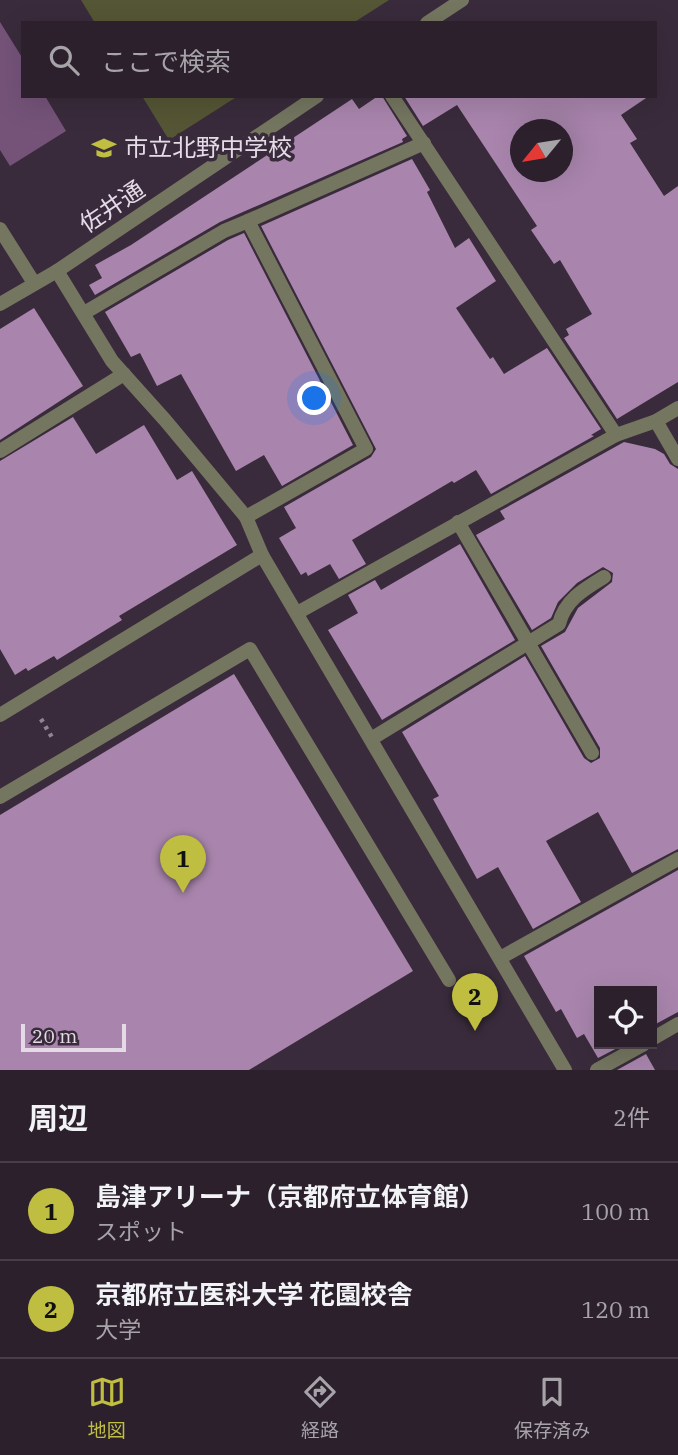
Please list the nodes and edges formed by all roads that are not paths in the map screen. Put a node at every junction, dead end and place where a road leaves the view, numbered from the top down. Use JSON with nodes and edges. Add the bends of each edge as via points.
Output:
{"nodes":[{"id":1,"x":462,"y":0,"type":"edge"},
{"id":2,"x":431,"y":21,"type":"edge"},
{"id":3,"x":314,"y":98,"type":"edge"},
{"id":4,"x":392,"y":98,"type":"edge"},
{"id":5,"x":424,"y":143,"type":"junction"},
{"id":6,"x":248,"y":220,"type":"junction"},
{"id":7,"x":0,"y":229,"type":"edge"},
{"id":8,"x":57,"y":271,"type":"junction"},
{"id":9,"x":34,"y":283,"type":"junction"},
{"id":10,"x":0,"y":304,"type":"edge"},
{"id":11,"x":83,"y":313,"type":"junction"},
{"id":12,"x":124,"y":374,"type":"junction"},
{"id":13,"x":678,"y":408,"type":"edge"},
{"id":14,"x":656,"y":421,"type":"junction"},
{"id":15,"x":616,"y":435,"type":"junction"},
{"id":16,"x":0,"y":451,"type":"edge"},
{"id":17,"x":678,"y":459,"type":"edge"},
{"id":18,"x":246,"y":517,"type":"junction"},
{"id":19,"x":458,"y":522,"type":"junction"},
{"id":20,"x":262,"y":555,"type":"junction"},
{"id":21,"x":604,"y":577,"type":"dead end"},
{"id":22,"x":297,"y":613,"type":"junction"},
{"id":23,"x":528,"y":643,"type":"junction"},
{"id":24,"x":0,"y":715,"type":"edge"},
{"id":25,"x":371,"y":739,"type":"junction"},
{"id":26,"x":592,"y":753,"type":"dead end"},
{"id":27,"x":0,"y":796,"type":"edge"},
{"id":28,"x":678,"y":859,"type":"edge"},
{"id":29,"x":500,"y":958,"type":"junction"},
{"id":30,"x":449,"y":981,"type":"dead end"},
{"id":31,"x":678,"y":1024,"type":"edge"},
{"id":32,"x":657,"y":1036,"type":"edge"},
{"id":33,"x":635,"y":1049,"type":"edge"},
{"id":34,"x":565,"y":1070,"type":"edge"},
{"id":35,"x":597,"y":1070,"type":"edge"}],
"edges":[{"from":1,"to":2,"type":"street"},
{"from":3,"to":8,"type":"street","name":"佐井通"},
{"from":4,"to":5,"type":"street"},
{"from":5,"to":6,"type":"street"},
{"from":5,"to":15,"type":"street"},
{"from":6,"to":11,"type":"street"},
{"from":6,"to":18,"type":"street","via":[[366,449]]},
{"from":7,"to":9,"type":"street"},
{"from":8,"to":9,"type":"street","name":"佐井通"},
{"from":8,"to":11,"type":"street"},
{"from":9,"to":10,"type":"street","name":"佐井通"},
{"from":11,"to":12,"type":"street"},
{"from":12,"to":16,"type":"street"},
{"from":12,"to":18,"type":"street"},
{"from":13,"to":14,"type":"street"},
{"from":14,"to":15,"type":"street"},
{"from":14,"to":17,"type":"street"},
{"from":15,"to":19,"type":"street"},
{"from":18,"to":20,"type":"street"},
{"from":19,"to":22,"type":"street"},
{"from":19,"to":23,"type":"street"},
{"from":20,"to":22,"type":"street"},
{"from":20,"to":24,"type":"street"},
{"from":21,"to":23,"type":"street","via":[[581,591],[563,610],[559,624]]},
{"from":22,"to":25,"type":"street"},
{"from":23,"to":25,"type":"street"},
{"from":23,"to":26,"type":"street"},
{"from":25,"to":29,"type":"street"},
{"from":27,"to":30,"type":"street","via":[[250,649]]},
{"from":28,"to":29,"type":"street"},
{"from":29,"to":34,"type":"street"},
{"from":31,"to":32,"type":"street"},
{"from":33,"to":35,"type":"street"}]}
